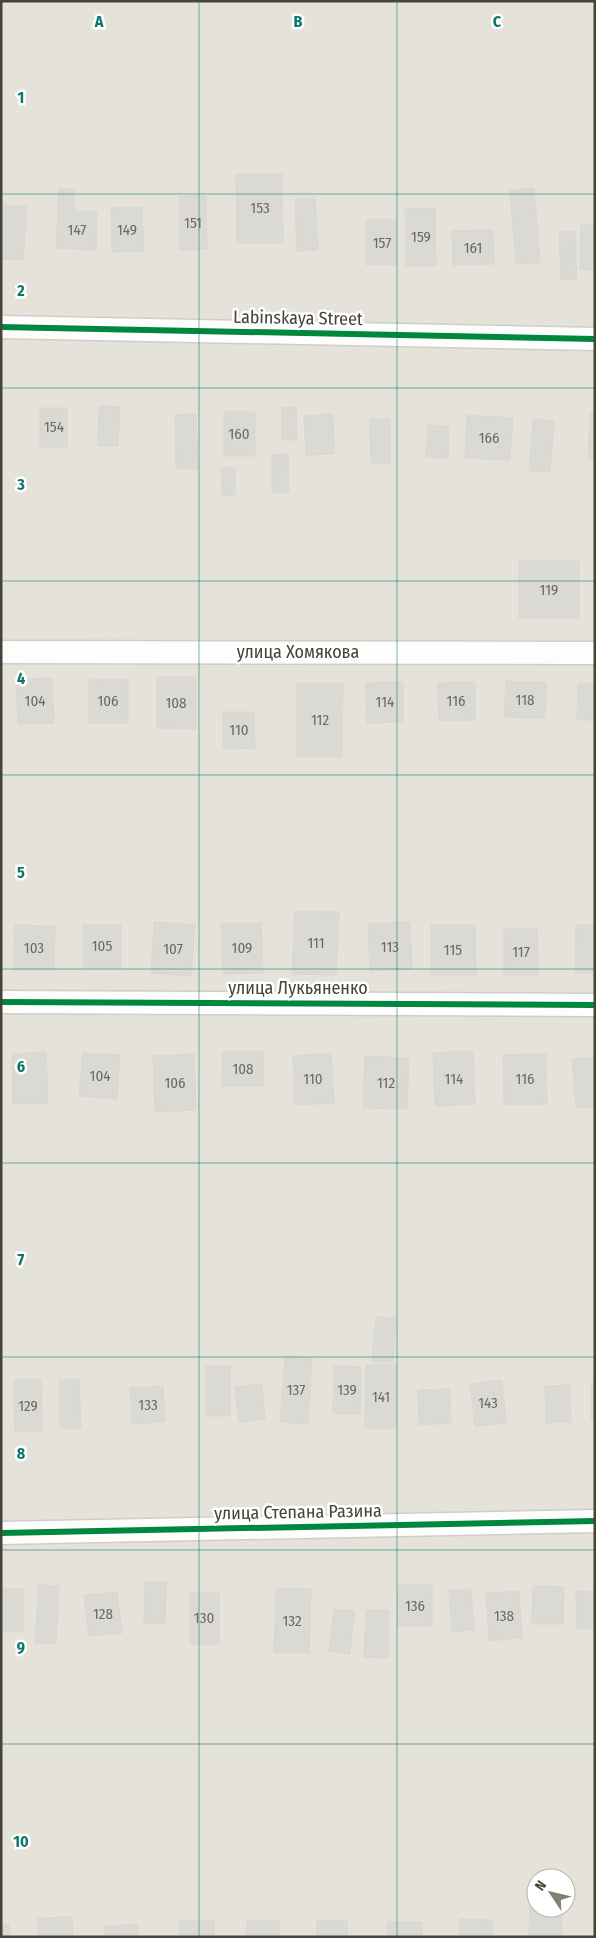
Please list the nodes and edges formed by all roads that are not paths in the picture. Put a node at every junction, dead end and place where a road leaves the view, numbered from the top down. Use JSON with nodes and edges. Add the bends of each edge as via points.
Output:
{"nodes":[{"id":1,"x":1,"y":327,"type":"edge"},
{"id":2,"x":595,"y":339,"type":"edge"},
{"id":3,"x":1,"y":652,"type":"edge"},
{"id":4,"x":595,"y":653,"type":"edge"},
{"id":5,"x":1,"y":1002,"type":"edge"},
{"id":6,"x":595,"y":1005,"type":"edge"},
{"id":7,"x":595,"y":1521,"type":"edge"},
{"id":8,"x":1,"y":1533,"type":"edge"}],
"edges":[{"from":1,"to":2,"type":"street","name":"Labinskaya Street"},
{"from":3,"to":4,"type":"street","name":"улица Хомякова"},
{"from":5,"to":6,"type":"street","name":"улица Лукьяненко"},
{"from":7,"to":8,"type":"street","name":"улица Степана Разина"}]}
